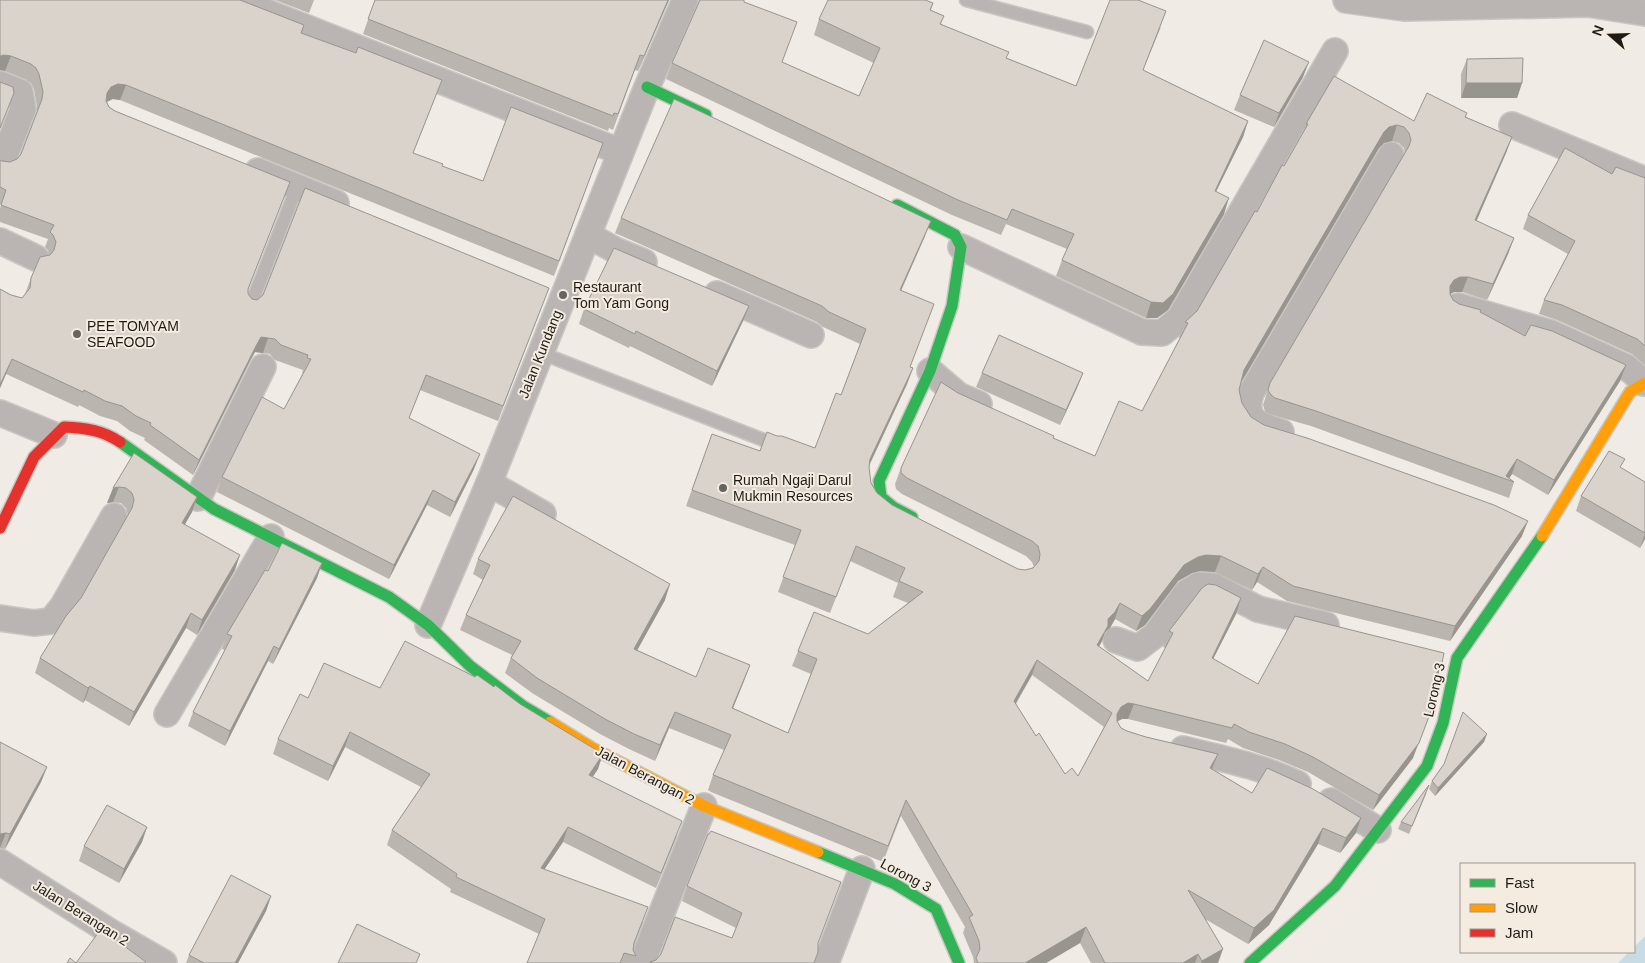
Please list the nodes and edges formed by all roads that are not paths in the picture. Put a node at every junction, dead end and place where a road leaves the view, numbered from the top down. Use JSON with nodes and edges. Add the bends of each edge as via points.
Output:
{"nodes":[{"id":1,"x":236,"y":0,"type":"edge"},
{"id":2,"x":685,"y":0,"type":"edge"},
{"id":3,"x":966,"y":0,"type":"edge"},
{"id":4,"x":1346,"y":0,"type":"edge"},
{"id":5,"x":1645,"y":13,"type":"edge"},
{"id":6,"x":1087,"y":32,"type":"dead end"},
{"id":7,"x":1335,"y":51,"type":"dead end"},
{"id":8,"x":0,"y":84,"type":"edge"},
{"id":9,"x":647,"y":87,"type":"junction"},
{"id":10,"x":718,"y":121,"type":"edge"},
{"id":11,"x":1512,"y":125,"type":"dead end"},
{"id":12,"x":620,"y":152,"type":"junction"},
{"id":13,"x":1391,"y":155,"type":"dead end"},
{"id":14,"x":233,"y":161,"type":"edge"},
{"id":15,"x":2,"y":163,"type":"edge"},
{"id":16,"x":1645,"y":180,"type":"edge"},
{"id":17,"x":297,"y":187,"type":"junction"},
{"id":18,"x":885,"y":200,"type":"edge"},
{"id":19,"x":361,"y":213,"type":"edge"},
{"id":20,"x":588,"y":235,"type":"junction"},
{"id":21,"x":0,"y":241,"type":"edge"},
{"id":22,"x":962,"y":247,"type":"junction"},
{"id":23,"x":36,"y":258,"type":"dead end"},
{"id":24,"x":668,"y":273,"type":"edge"},
{"id":25,"x":695,"y":284,"type":"edge"},
{"id":26,"x":1458,"y":306,"type":"edge"},
{"id":27,"x":250,"y":307,"type":"edge"},
{"id":28,"x":811,"y":335,"type":"dead end"},
{"id":29,"x":541,"y":353,"type":"junction"},
{"id":30,"x":263,"y":367,"type":"dead end"},
{"id":31,"x":930,"y":371,"type":"junction"},
{"id":32,"x":1644,"y":383,"type":"edge"},
{"id":33,"x":0,"y":413,"type":"edge"},
{"id":34,"x":1001,"y":414,"type":"edge"},
{"id":35,"x":54,"y":435,"type":"junction"},
{"id":36,"x":1306,"y":440,"type":"edge"},
{"id":37,"x":774,"y":444,"type":"edge"},
{"id":38,"x":489,"y":483,"type":"junction"},
{"id":39,"x":198,"y":498,"type":"junction"},
{"id":40,"x":114,"y":516,"type":"dead end"},
{"id":41,"x":918,"y":520,"type":"edge"},
{"id":42,"x":565,"y":527,"type":"edge"},
{"id":43,"x":0,"y":528,"type":"edge"},
{"id":44,"x":271,"y":537,"type":"junction"},
{"id":45,"x":0,"y":618,"type":"edge"},
{"id":46,"x":428,"y":624,"type":"junction"},
{"id":47,"x":1347,"y":631,"type":"edge"},
{"id":48,"x":1116,"y":640,"type":"dead end"},
{"id":49,"x":167,"y":714,"type":"dead end"},
{"id":50,"x":1159,"y":744,"type":"edge"},
{"id":51,"x":704,"y":806,"type":"junction"},
{"id":52,"x":1378,"y":830,"type":"junction"},
{"id":53,"x":0,"y":862,"type":"edge"},
{"id":54,"x":862,"y":869,"type":"junction"},
{"id":55,"x":164,"y":963,"type":"edge"},
{"id":56,"x":642,"y":963,"type":"edge"},
{"id":57,"x":826,"y":963,"type":"edge"},
{"id":58,"x":959,"y":963,"type":"edge"},
{"id":59,"x":1250,"y":963,"type":"edge"}],
"edges":[{"from":1,"to":12,"type":"street"},
{"from":2,"to":9,"type":"street","name":"Jalan Kundang"},
{"from":3,"to":6,"type":"lane"},
{"from":4,"to":5,"type":"street","via":[[1404,8],[1588,4]]},
{"from":7,"to":22,"type":"street","via":[[1178,319],[1162,333],[1142,332]]},
{"from":8,"to":15,"type":"street","via":[[20,92],[23,110]]},
{"from":9,"to":10,"type":"street"},
{"from":9,"to":12,"type":"street","name":"Jalan Kundang"},
{"from":11,"to":16,"type":"street"},
{"from":12,"to":20,"type":"street","name":"Jalan Kundang"},
{"from":13,"to":36,"type":"street","via":[[1251,393],[1248,404],[1254,421],[1263,427]]},
{"from":14,"to":17,"type":"street"},
{"from":17,"to":19,"type":"street"},
{"from":17,"to":27,"type":"lane"},
{"from":18,"to":22,"type":"street","via":[[955,235]]},
{"from":20,"to":24,"type":"street"},
{"from":20,"to":29,"type":"street","name":"Jalan Kundang","via":[[554,292]]},
{"from":21,"to":23,"type":"street"},
{"from":22,"to":31,"type":"street","via":[[952,306]]},
{"from":25,"to":28,"type":"street"},
{"from":26,"to":32,"type":"street","via":[[1551,333],[1626,368]]},
{"from":29,"to":37,"type":"lane"},
{"from":29,"to":38,"type":"street","name":"Jalan Kundang"},
{"from":30,"to":39,"type":"street"},
{"from":31,"to":34,"type":"street","via":[[958,394]]},
{"from":31,"to":41,"type":"street","via":[[879,482],[881,498]]},
{"from":32,"to":52,"type":"street","name":"Lorong 3","via":[[1630,392],[1448,655],[1443,723],[1427,766]]},
{"from":33,"to":35,"type":"street"},
{"from":35,"to":39,"type":"street","name":"Jalan Berangan 2","via":[[64,427],[108,434]]},
{"from":35,"to":43,"type":"street","via":[[34,457]]},
{"from":38,"to":42,"type":"street"},
{"from":38,"to":46,"type":"street","name":"Jalan Kundang"},
{"from":39,"to":44,"type":"street","name":"Jalan Berangan 2"},
{"from":40,"to":45,"type":"street","via":[[63,606],[51,621],[34,623]]},
{"from":44,"to":46,"type":"street","name":"Jalan Berangan 2","via":[[389,597]]},
{"from":44,"to":49,"type":"street"},
{"from":46,"to":51,"type":"street","name":"Jalan Berangan 2","via":[[470,666],[523,706],[592,748]]},
{"from":47,"to":48,"type":"street","via":[[1258,609],[1214,586],[1199,585],[1186,593],[1154,636],[1138,648]]},
{"from":50,"to":52,"type":"street","via":[[1274,773],[1320,794]]},
{"from":51,"to":54,"type":"street","name":"Jalan Berangan 2"},
{"from":51,"to":56,"type":"street"},
{"from":52,"to":59,"type":"street","name":"Lorong 3","via":[[1335,886]]},
{"from":53,"to":55,"type":"street","name":"Jalan Berangan 2"},
{"from":54,"to":57,"type":"street"},
{"from":54,"to":58,"type":"street","name":"Lorong 3","via":[[936,909]]}]}
